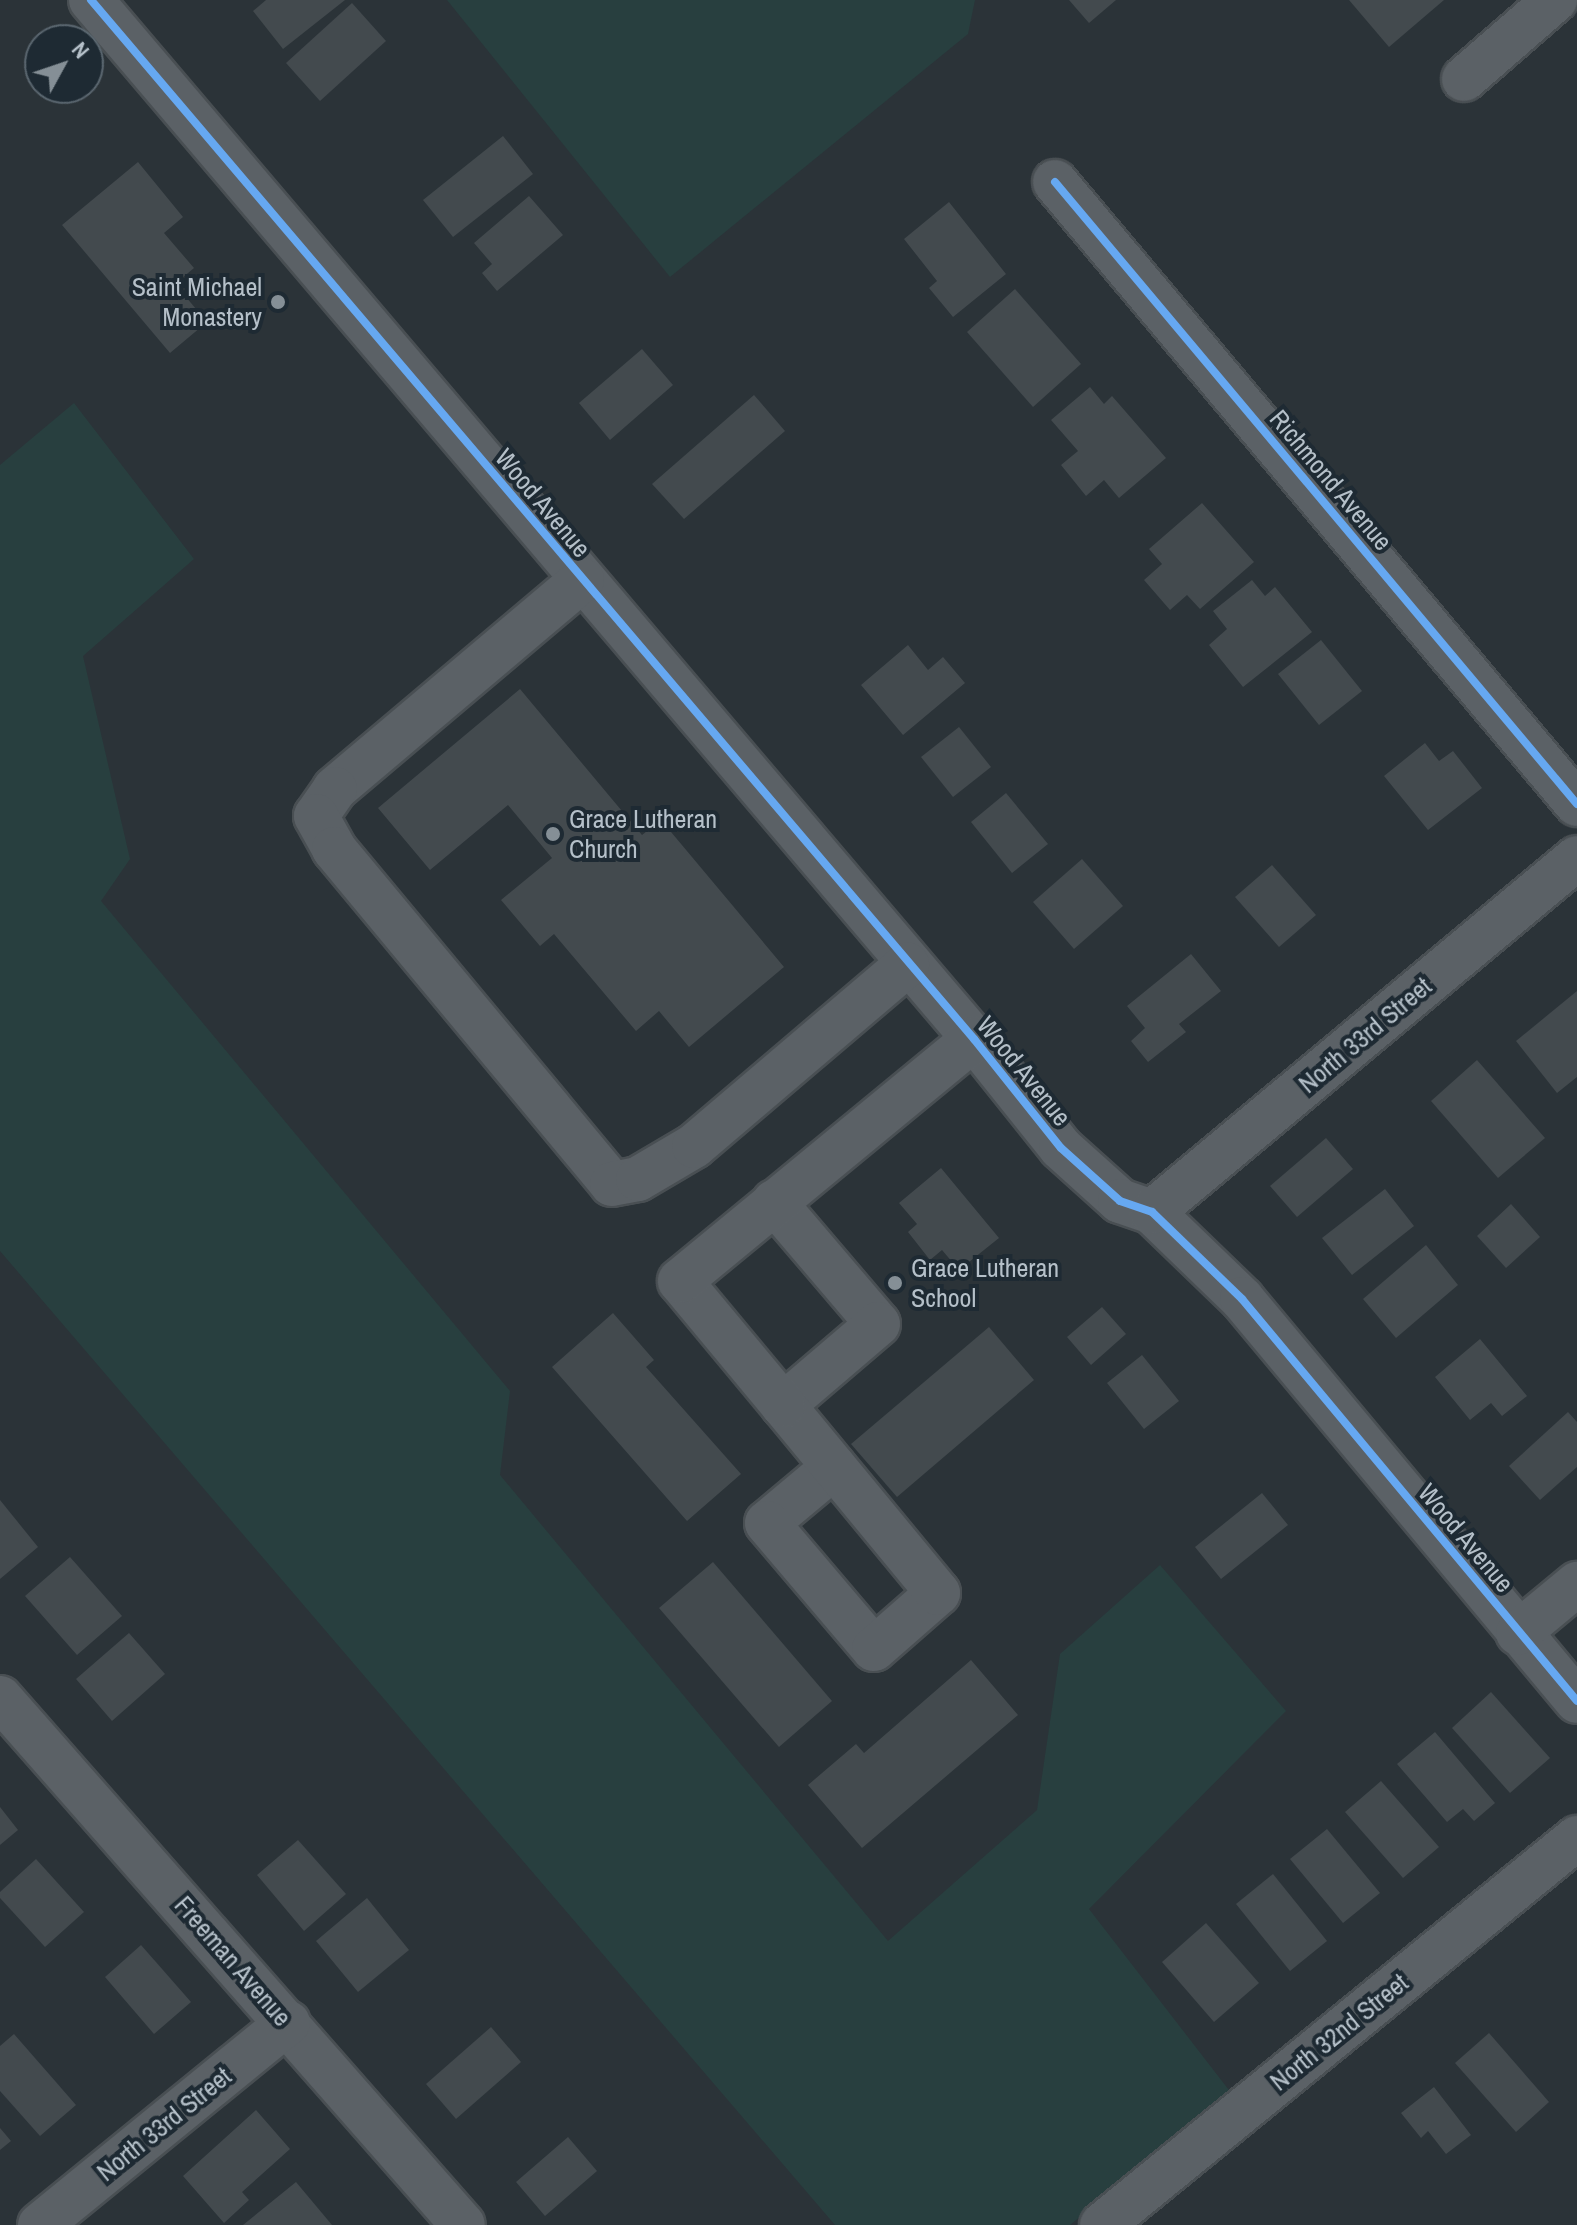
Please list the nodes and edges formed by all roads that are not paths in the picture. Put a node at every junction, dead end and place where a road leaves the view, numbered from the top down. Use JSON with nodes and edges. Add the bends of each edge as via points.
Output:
{"nodes":[{"id":1,"x":91,"y":0,"type":"edge"},
{"id":2,"x":1555,"y":0,"type":"edge"},
{"id":3,"x":1464,"y":79,"type":"dead end"},
{"id":4,"x":1055,"y":182,"type":"dead end"},
{"id":5,"x":582,"y":580,"type":"junction"},
{"id":6,"x":1577,"y":804,"type":"edge"},
{"id":7,"x":1577,"y":858,"type":"edge"},
{"id":8,"x":907,"y":965,"type":"junction"},
{"id":9,"x":974,"y":1039,"type":"junction"},
{"id":10,"x":774,"y":1202,"type":"junction"},
{"id":11,"x":1152,"y":1212,"type":"junction"},
{"id":12,"x":783,"y":1405,"type":"junction"},
{"id":13,"x":834,"y":1467,"type":"dead end"},
{"id":14,"x":1577,"y":1584,"type":"edge"},
{"id":15,"x":1518,"y":1633,"type":"junction"},
{"id":16,"x":0,"y":1698,"type":"edge"},
{"id":17,"x":1577,"y":1701,"type":"edge"},
{"id":18,"x":1577,"y":1838,"type":"edge"},
{"id":19,"x":288,"y":2023,"type":"junction"},
{"id":20,"x":40,"y":2225,"type":"edge"},
{"id":21,"x":463,"y":2225,"type":"edge"},
{"id":22,"x":1102,"y":2225,"type":"edge"}],
"edges":[{"from":1,"to":5,"type":"street","name":"Wood Avenue"},
{"from":2,"to":3,"type":"street"},
{"from":4,"to":6,"type":"street","name":"Richmond Avenue"},
{"from":5,"to":8,"type":"street","name":"Wood Avenue"},
{"from":5,"to":8,"type":"street","via":[[335,789],[316,816],[334,849],[612,1184],[638,1179],[694,1146]]},
{"from":7,"to":11,"type":"street","name":"North 33rd Street"},
{"from":8,"to":9,"type":"street","name":"Wood Avenue"},
{"from":9,"to":10,"type":"street"},
{"from":9,"to":11,"type":"street","name":"Wood Avenue","via":[[1061,1148],[1120,1201]]},
{"from":10,"to":12,"type":"street","via":[[680,1281]]},
{"from":10,"to":12,"type":"street","via":[[878,1324]]},
{"from":11,"to":15,"type":"street","name":"Wood Avenue","via":[[1242,1299]]},
{"from":12,"to":13,"type":"street"},
{"from":14,"to":15,"type":"street"},
{"from":15,"to":17,"type":"street","name":"Wood Avenue"},
{"from":16,"to":19,"type":"street","name":"Freeman Avenue"},
{"from":18,"to":22,"type":"street","name":"North 32nd Street"},
{"from":19,"to":20,"type":"street","name":"North 33rd Street"},
{"from":19,"to":21,"type":"street","name":"Freeman Avenue"}]}
